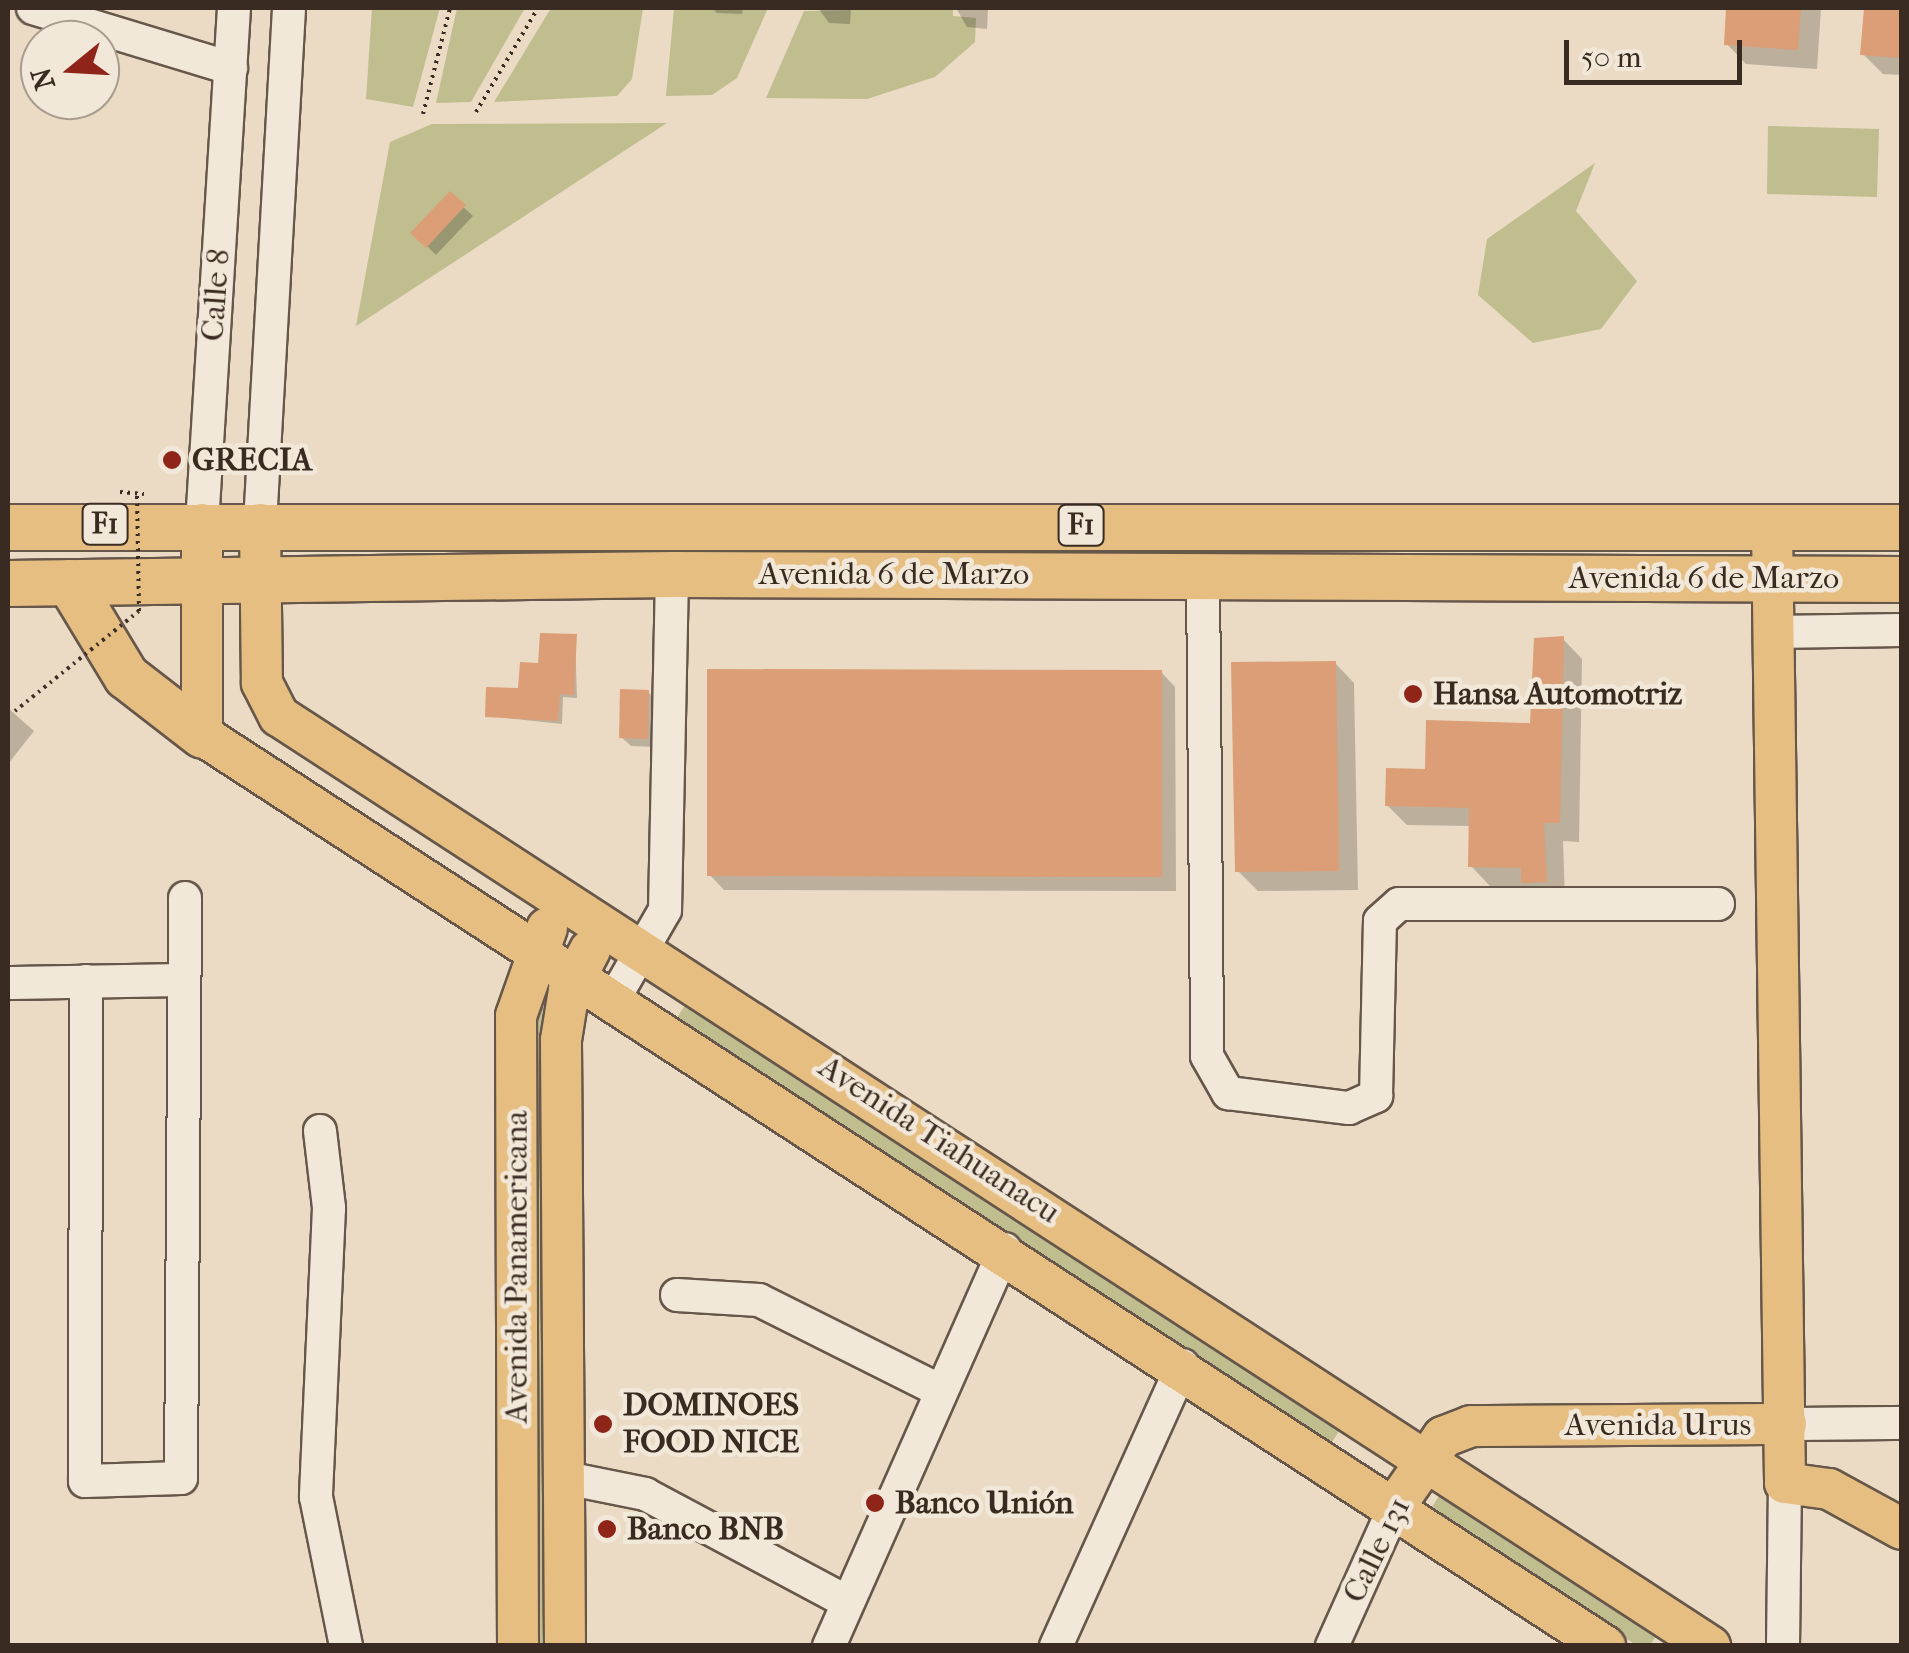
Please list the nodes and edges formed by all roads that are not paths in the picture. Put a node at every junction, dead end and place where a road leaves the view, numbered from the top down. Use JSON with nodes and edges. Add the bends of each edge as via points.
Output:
{"nodes":[{"id":1,"x":234,"y":8,"type":"edge"},
{"id":2,"x":289,"y":8,"type":"edge"},
{"id":3,"x":44,"y":9,"type":"edge"},
{"id":4,"x":231,"y":68,"type":"junction"},
{"id":5,"x":202,"y":524,"type":"junction"},
{"id":6,"x":260,"y":524,"type":"junction"},
{"id":7,"x":1772,"y":526,"type":"junction"},
{"id":8,"x":8,"y":527,"type":"edge"},
{"id":9,"x":1902,"y":527,"type":"edge"},
{"id":10,"x":672,"y":574,"type":"junction"},
{"id":11,"x":1203,"y":575,"type":"junction"},
{"id":12,"x":1774,"y":578,"type":"junction"},
{"id":13,"x":1902,"y":578,"type":"edge"},
{"id":14,"x":8,"y":582,"type":"edge"},
{"id":15,"x":69,"y":582,"type":"junction"},
{"id":16,"x":260,"y":582,"type":"junction"},
{"id":17,"x":200,"y":583,"type":"junction"},
{"id":18,"x":1902,"y":630,"type":"edge"},
{"id":19,"x":1774,"y":632,"type":"junction"},
{"id":20,"x":202,"y":735,"type":"junction"},
{"id":21,"x":185,"y":898,"type":"dead end"},
{"id":22,"x":564,"y":899,"type":"junction"},
{"id":23,"x":1718,"y":904,"type":"dead end"},
{"id":24,"x":605,"y":924,"type":"junction"},
{"id":25,"x":536,"y":948,"type":"junction"},
{"id":26,"x":646,"y":950,"type":"junction"},
{"id":27,"x":578,"y":973,"type":"junction"},
{"id":28,"x":181,"y":980,"type":"junction"},
{"id":29,"x":86,"y":981,"type":"junction"},
{"id":30,"x":8,"y":983,"type":"edge"},
{"id":31,"x":614,"y":997,"type":"junction"},
{"id":32,"x":320,"y":1131,"type":"dead end"},
{"id":33,"x":1005,"y":1249,"type":"junction"},
{"id":34,"x":677,"y":1295,"type":"dead end"},
{"id":35,"x":1183,"y":1364,"type":"junction"},
{"id":36,"x":941,"y":1391,"type":"junction"},
{"id":37,"x":1786,"y":1424,"type":"junction"},
{"id":38,"x":1902,"y":1424,"type":"edge"},
{"id":39,"x":1427,"y":1458,"type":"junction"},
{"id":40,"x":566,"y":1478,"type":"junction"},
{"id":41,"x":1785,"y":1483,"type":"junction"},
{"id":42,"x":1395,"y":1506,"type":"junction"},
{"id":43,"x":1902,"y":1529,"type":"edge"},
{"id":44,"x":847,"y":1602,"type":"junction"},
{"id":45,"x":1702,"y":1643,"type":"edge"},
{"id":46,"x":346,"y":1646,"type":"edge"},
{"id":47,"x":518,"y":1646,"type":"edge"},
{"id":48,"x":565,"y":1646,"type":"edge"},
{"id":49,"x":829,"y":1646,"type":"edge"},
{"id":50,"x":1056,"y":1646,"type":"edge"},
{"id":51,"x":1332,"y":1646,"type":"edge"},
{"id":52,"x":1605,"y":1646,"type":"edge"},
{"id":53,"x":1783,"y":1646,"type":"edge"}],
"edges":[{"from":1,"to":4,"type":"street","name":"Calle 8"},
{"from":2,"to":6,"type":"street","name":"Calle 8"},
{"from":3,"to":4,"type":"street"},
{"from":4,"to":5,"type":"street","name":"Calle 8"},
{"from":5,"to":6,"type":"highway","name":"Avenida 6 de Marzo","number":"F1"},
{"from":5,"to":8,"type":"highway","name":"Avenida 6 de Marzo","number":"F1"},
{"from":5,"to":17,"type":"main road","name":"Calle 8"},
{"from":6,"to":7,"type":"highway","name":"Avenida 6 de Marzo","number":"F1"},
{"from":6,"to":16,"type":"main road","name":"Calle 8"},
{"from":7,"to":9,"type":"highway","name":"Avenida 6 de Marzo","number":"F1"},
{"from":7,"to":12,"type":"main road"},
{"from":10,"to":11,"type":"highway","name":"Avenida 6 de Marzo","number":"F1"},
{"from":10,"to":16,"type":"highway","name":"Avenida 6 de Marzo","number":"F1"},
{"from":10,"to":26,"type":"street","via":[[664,910]]},
{"from":11,"to":12,"type":"highway","name":"Avenida 6 de Marzo","number":"F1"},
{"from":11,"to":23,"type":"street","via":[[1207,1056],[1228,1093],[1349,1108],[1376,1096],[1380,921],[1399,904]]},
{"from":12,"to":13,"type":"highway","name":"Avenida 6 de Marzo","number":"F1"},
{"from":12,"to":19,"type":"main road"},
{"from":14,"to":15,"type":"highway","name":"Avenida 6 de Marzo","number":"F1"},
{"from":15,"to":17,"type":"highway","name":"Avenida 6 de Marzo","number":"F1"},
{"from":15,"to":20,"type":"highway","via":[[126,676]]},
{"from":16,"to":17,"type":"highway","name":"Avenida 6 de Marzo","number":"F1"},
{"from":16,"to":22,"type":"main road","name":"Avenida Tiahuanacu","via":[[262,683],[279,716]]},
{"from":17,"to":20,"type":"main road"},
{"from":18,"to":19,"type":"street"},
{"from":19,"to":37,"type":"main road"},
{"from":20,"to":25,"type":"main road","name":"Avenida Tiahuanacu"},
{"from":21,"to":28,"type":"street"},
{"from":22,"to":24,"type":"main road","name":"Avenida Tiahuanacu"},
{"from":22,"to":25,"type":"main road","name":"Avenida Panamericana"},
{"from":24,"to":26,"type":"main road","name":"Avenida Tiahuanacu"},
{"from":24,"to":27,"type":"main road","name":"Avenida Panamericana"},
{"from":25,"to":27,"type":"main road","name":"Avenida Tiahuanacu"},
{"from":25,"to":47,"type":"main road","name":"Avenida Panamericana","via":[[516,1016]]},
{"from":26,"to":31,"type":"street"},
{"from":26,"to":39,"type":"main road","name":"Avenida Tiahuanacu"},
{"from":27,"to":31,"type":"main road","name":"Avenida Tiahuanacu"},
{"from":27,"to":40,"type":"main road","name":"Avenida Panamericana","via":[[561,1040]]},
{"from":28,"to":29,"type":"street"},
{"from":28,"to":29,"type":"street","via":[[181,1478],[86,1481]]},
{"from":29,"to":30,"type":"street"},
{"from":31,"to":33,"type":"main road","name":"Avenida Tiahuanacu"},
{"from":32,"to":46,"type":"street","via":[[330,1208],[316,1496]]},
{"from":33,"to":35,"type":"main road","name":"Avenida Tiahuanacu"},
{"from":33,"to":36,"type":"street"},
{"from":34,"to":36,"type":"street","via":[[759,1300]]},
{"from":35,"to":42,"type":"main road","name":"Avenida Tiahuanacu"},
{"from":35,"to":50,"type":"street"},
{"from":36,"to":44,"type":"street"},
{"from":37,"to":38,"type":"street","name":"Avenida Urus"},
{"from":37,"to":39,"type":"main road","name":"Avenida Urus","via":[[1470,1426],[1443,1437]]},
{"from":37,"to":41,"type":"main road"},
{"from":39,"to":42,"type":"main road","name":"Calle 131"},
{"from":39,"to":45,"type":"main road","name":"Avenida Tiahuanacu"},
{"from":40,"to":44,"type":"street","via":[[645,1494]]},
{"from":40,"to":48,"type":"main road","name":"Avenida Panamericana"},
{"from":41,"to":43,"type":"main road","via":[[1828,1489]]},
{"from":41,"to":53,"type":"street"},
{"from":42,"to":51,"type":"street","name":"Calle 131"},
{"from":42,"to":52,"type":"main road","name":"Avenida Tiahuanacu"},
{"from":44,"to":49,"type":"street"}]}
